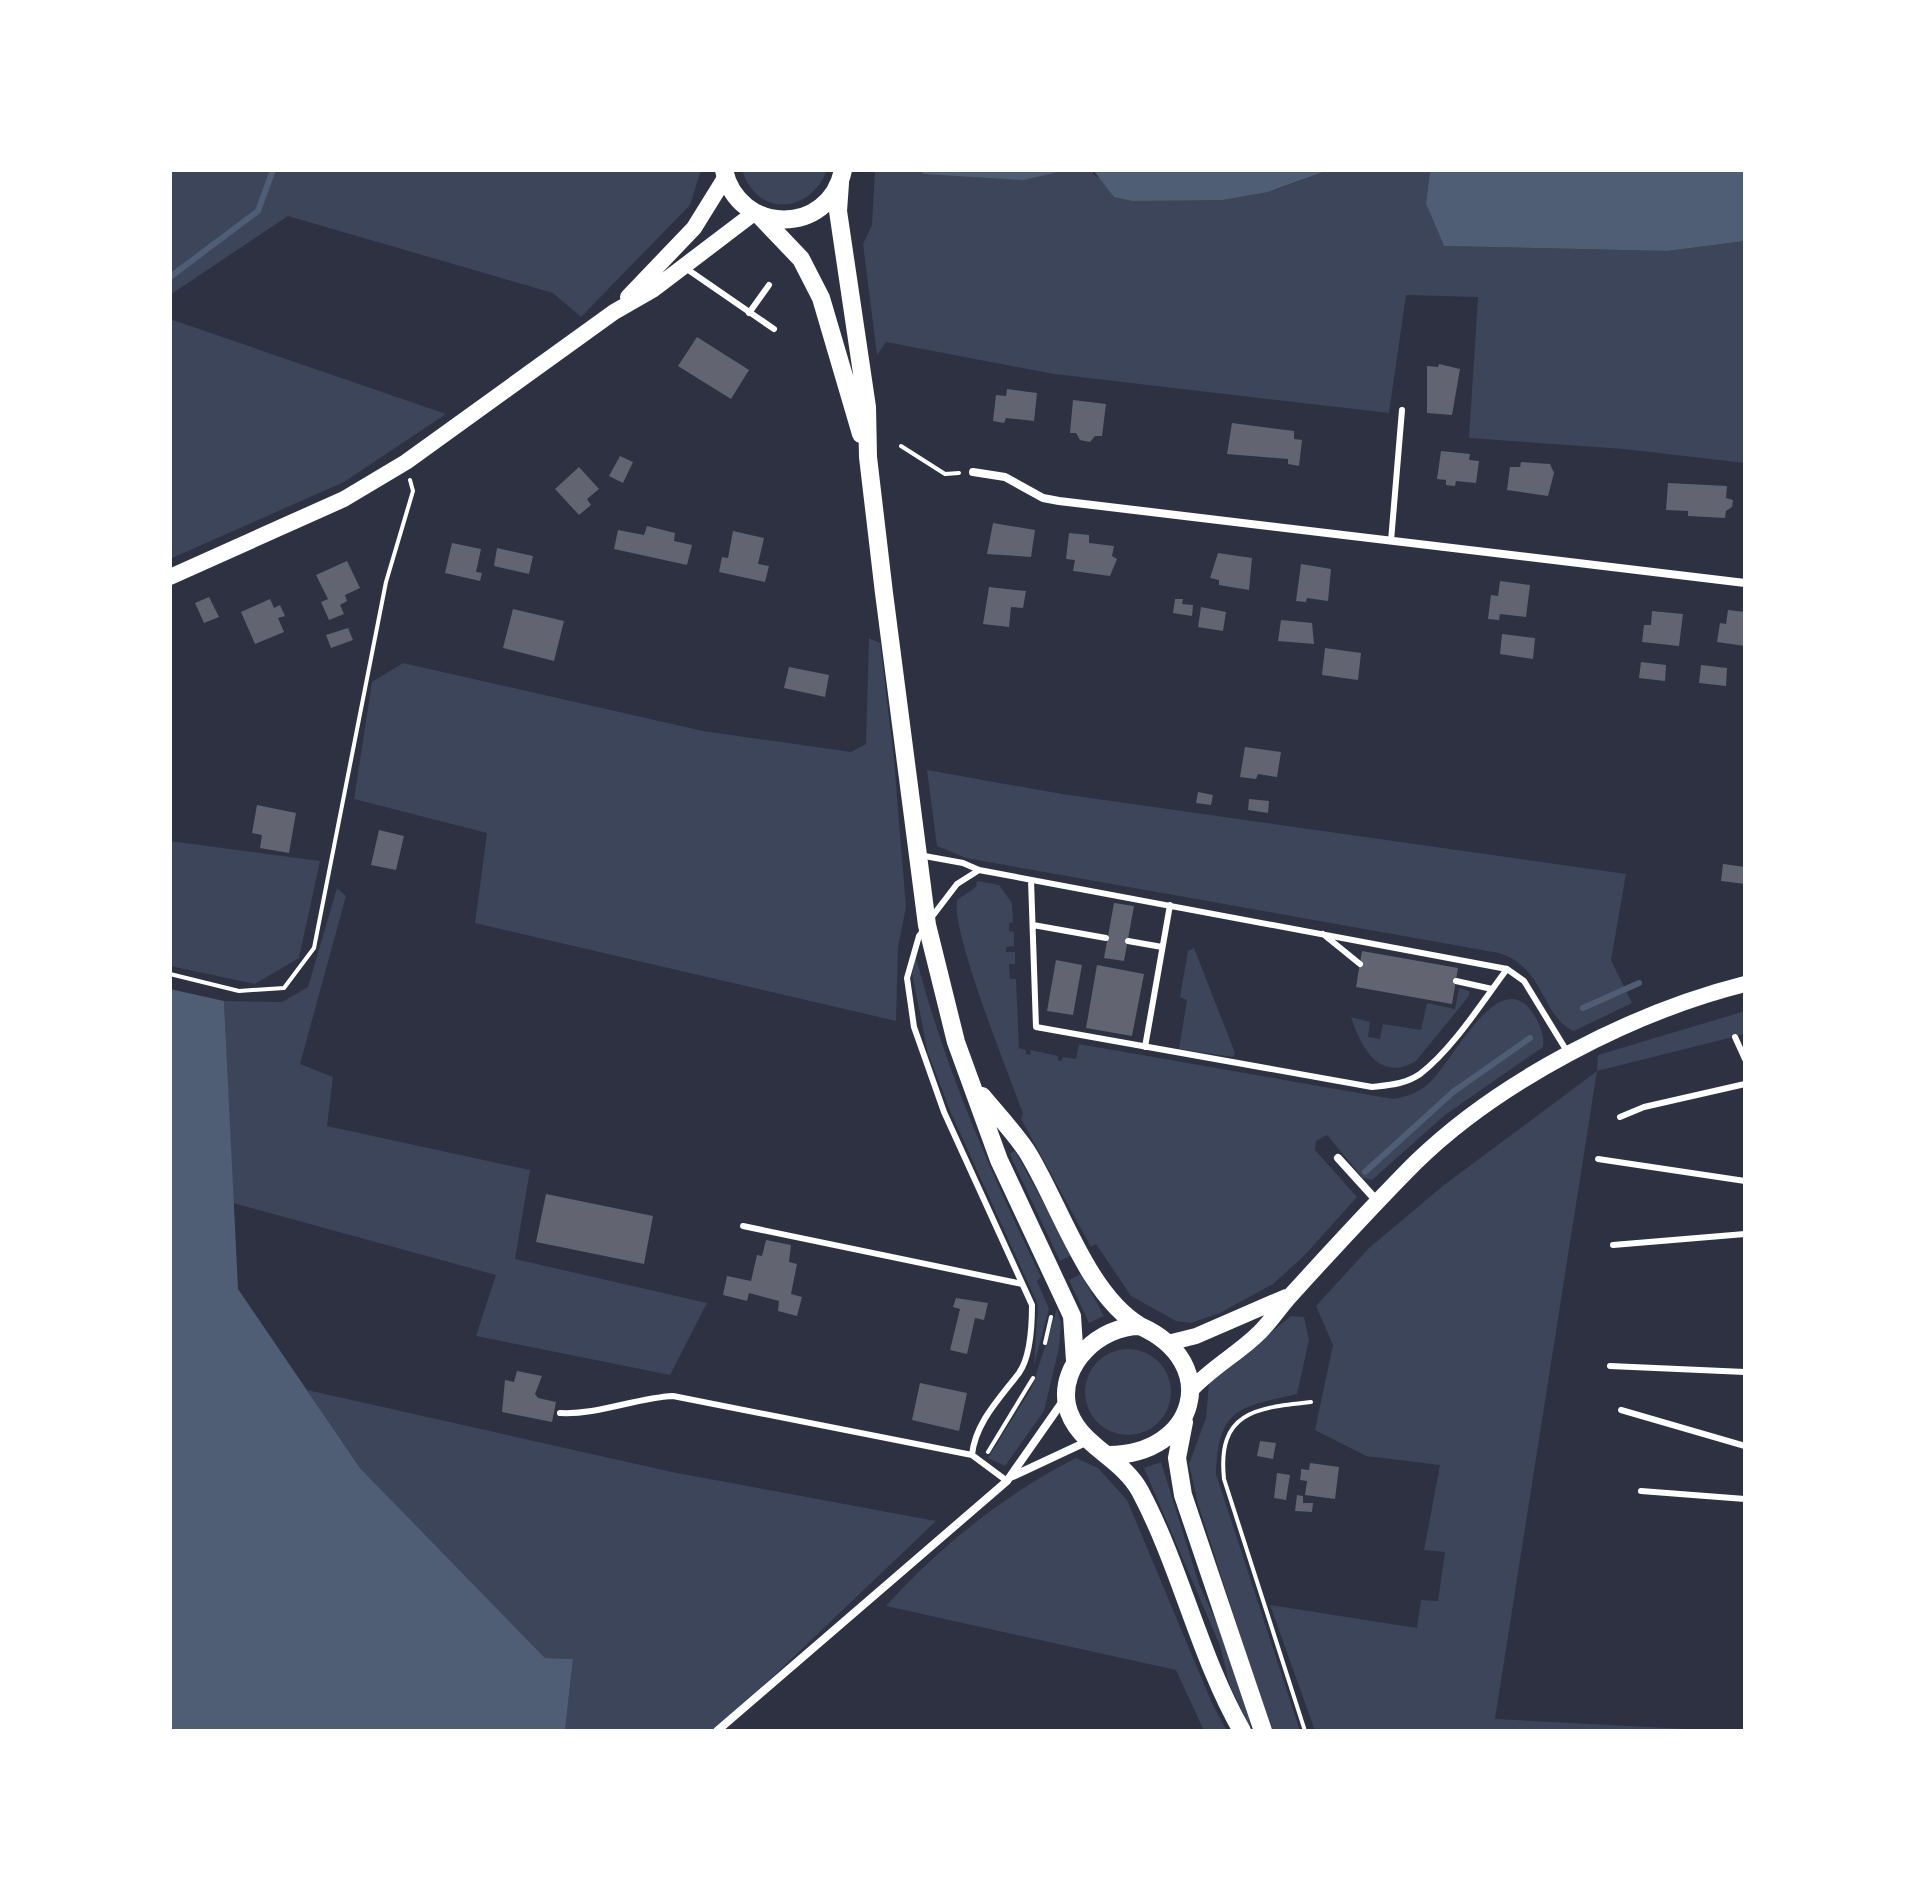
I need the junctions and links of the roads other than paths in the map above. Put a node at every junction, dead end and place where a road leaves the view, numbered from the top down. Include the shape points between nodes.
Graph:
1 (724, 174) edge
2 (841, 176) edge
3 (757, 215) junction
4 (684, 267) junction
5 (769, 285) dead end
6 (614, 312) junction
7 (749, 313) junction
8 (774, 329) dead end
9 (1402, 410) dead end
10 (868, 457) junction
11 (973, 472) road end
12 (1391, 541) junction
13 (170, 577) edge
14 (1745, 583) edge
15 (916, 855) junction
16 (979, 870) junction
17 (1031, 880) junction
18 (1170, 905) junction
19 (927, 925) junction
20 (1033, 925) junction
21 (1320, 932) junction
22 (1106, 938) dead end
23 (1128, 941) dead end
24 (1162, 947) junction
25 (1360, 964) dead end
26 (1507, 969) junction
27 (1456, 981) dead end
28 (1745, 984) edge
29 (1492, 989) junction
30 (1735, 1037) dead end
31 (1145, 1047) junction
32 (1568, 1054) junction
33 (1745, 1059) edge
34 (972, 1084) junction
35 (1745, 1084) edge
36 (1620, 1117) dead end
37 (1338, 1158) dead end
38 (1598, 1159) dead end
39 (1745, 1181) edge
40 (1378, 1201) junction
41 (743, 1226) dead end
42 (1745, 1234) edge
43 (1613, 1245) dead end
44 (1022, 1284) junction
45 (1291, 1295) junction
46 (1140, 1326) junction
47 (1168, 1343) junction
48 (1075, 1361) junction
49 (1610, 1366) dead end
50 (1745, 1372) edge
51 (1190, 1391) junction
52 (1066, 1397) junction
53 (1621, 1410) dead end
54 (560, 1413) dead end
55 (1184, 1419) junction
56 (1089, 1441) junction
57 (1745, 1446) edge
58 (972, 1455) junction
59 (1109, 1455) junction
60 (1010, 1479) junction
61 (1641, 1491) dead end
62 (1745, 1499) edge
63 (717, 1731) edge
64 (1242, 1731) edge
65 (1263, 1731) edge

1 - 3 main road via 735,197
1 - 6 main road via 694,228
2 - 3 main road via 827,202 808,216 785,221
2 - 10 main road via 838,211 867,407
3 - 4 main road
3 - 10 main road via 801,259 821,298
4 - 6 main road
4 - 7 lane
5 - 7 lane
6 - 13 main road via 406,462 344,499
7 - 8 lane
9 - 12 lane
10 - 15 main road
11 - 12 street via 1005,477 1059,501
12 - 14 street
15 - 16 lane
15 - 19 main road
16 - 17 lane
16 - 19 lane via 957,884
17 - 18 lane
17 - 20 lane
18 - 21 lane
18 - 24 lane
19 - 34 main road via 953,1032
19 - 44 lane via 907,978 914,1027 944,1112
20 - 22 lane
20 - 31 lane via 1036,1027
21 - 25 lane
21 - 26 lane
23 - 24 lane
24 - 31 lane
26 - 29 lane
26 - 32 lane via 1524,981
27 - 29 lane
28 - 32 main road via 1681,1003
29 - 31 lane via 1435,1060 1397,1085 1372,1087
30 - 33 lane
32 - 40 main road via 1419,1159
34 - 46 main road via 1025,1149 1105,1293
34 - 48 main road via 999,1160 1072,1316
35 - 36 lane
37 - 40 street
38 - 39 lane
40 - 45 main road
41 - 44 lane
42 - 43 lane
44 - 58 lane via 1032,1305 1032,1329 1021,1371 987,1415 973,1439
45 - 47 main road via 1210,1331
45 - 51 main road via 1259,1333
46 - 47 main road
46 - 48 main road via 1108,1335
47 - 51 main road via 1185,1364
48 - 52 main road
49 - 50 lane
51 - 55 main road
52 - 56 main road via 1075,1424
52 - 60 street
53 - 57 lane
54 - 58 lane via 581,1414 673,1396
55 - 59 main road via 1147,1448
55 - 65 main road via 1177,1458 1183,1495
56 - 59 main road
56 - 60 street
58 - 60 lane
59 - 64 main road via 1126,1470 1148,1508
60 - 63 street
61 - 62 lane

